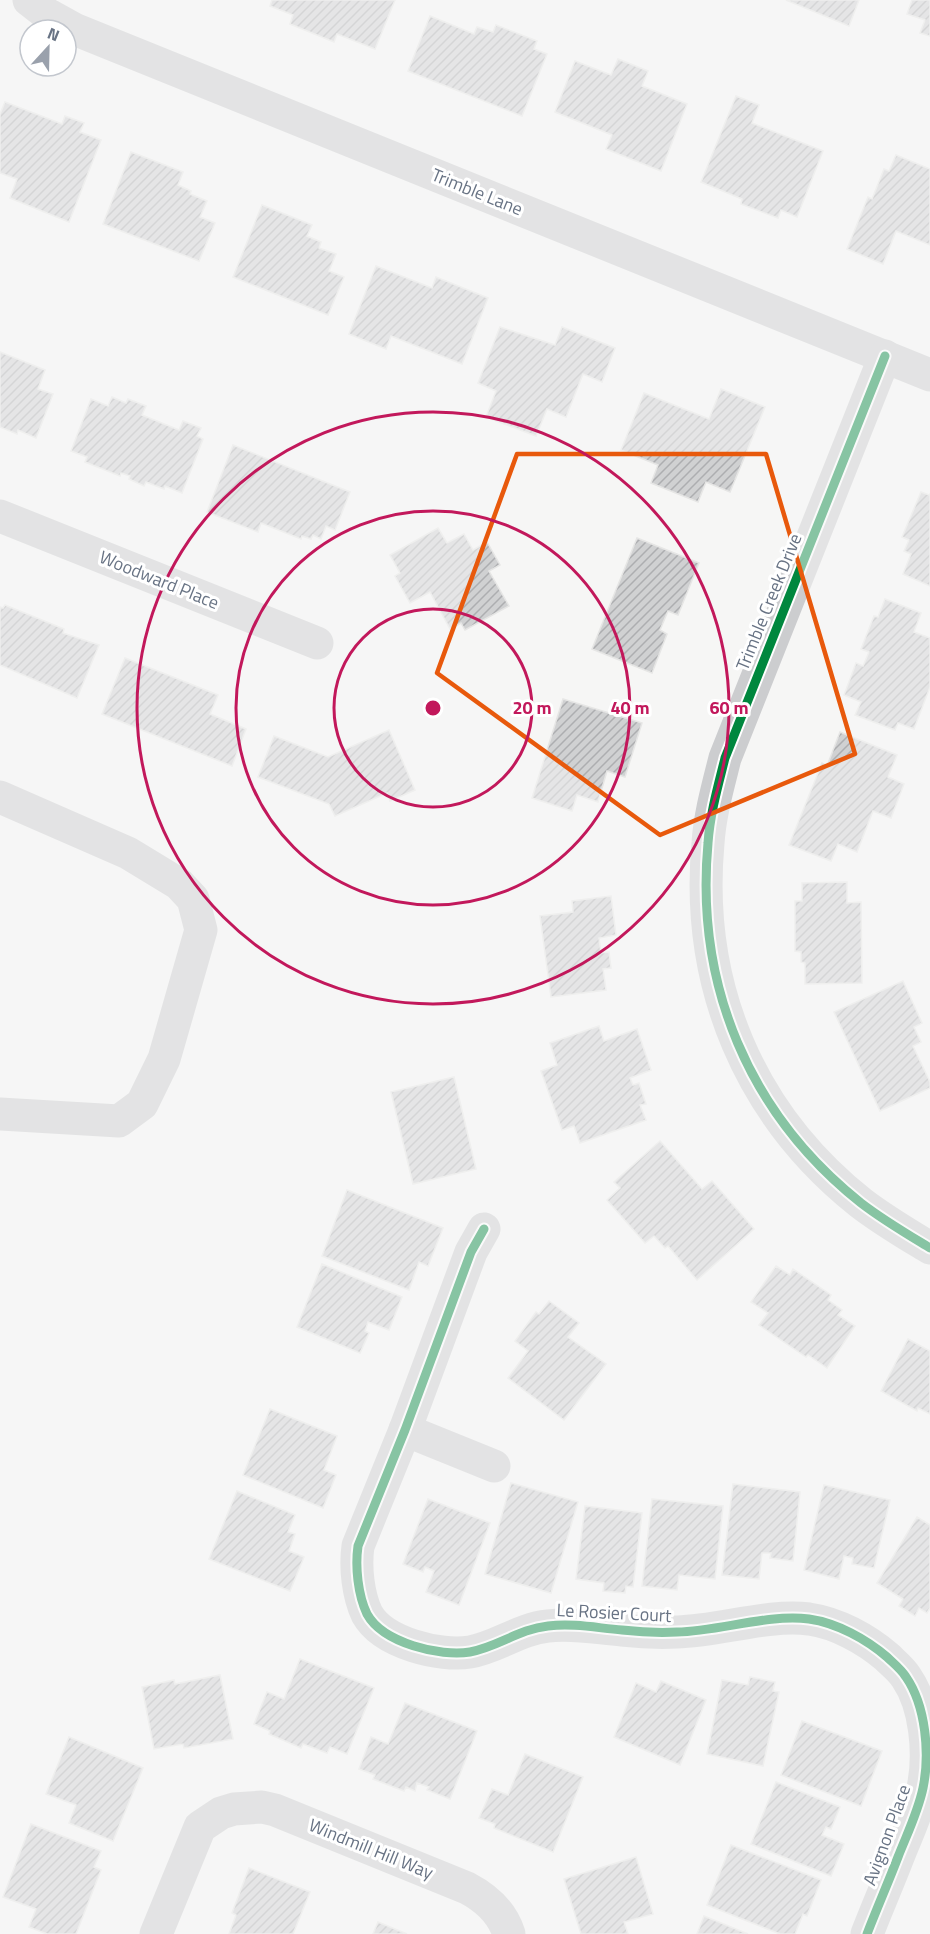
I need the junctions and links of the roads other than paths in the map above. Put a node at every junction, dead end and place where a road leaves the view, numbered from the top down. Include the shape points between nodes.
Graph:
1 (29, 0) edge
2 (885, 356) junction
3 (930, 375) edge
4 (0, 516) edge
5 (317, 644) dead end
6 (0, 797) edge
7 (0, 1114) edge
8 (484, 1229) dead end
9 (930, 1248) edge
10 (405, 1430) junction
11 (494, 1466) dead end
12 (918, 1670) edge
13 (508, 1930) edge
14 (156, 1934) edge
15 (867, 1934) edge

1 - 2 street, Trimble Lane via 74,29
2 - 3 street, Trimble Lane
2 - 9 street, Trimble Creek Drive via 725,758 708,841 707,917 725,1012 741,1053 781,1118 832,1178 862,1204
4 - 5 street, Woodward Place
6 - 7 street via 128,853 179,884 193,899 201,930 164,1059 142,1104 120,1121
8 - 10 street, Le Rosier Court via 471,1252
10 - 11 street
10 - 12 street, Le Rosier Court via 356,1559 367,1614 391,1636 431,1651 457,1653 484,1649 513,1635 546,1626 677,1632 808,1619 832,1625
12 - 15 street, Avignon Place via 916,1698 927,1742 923,1787
13 - 14 street, Windmill Hill Way via 490,1903 467,1888 275,1810 248,1807 221,1813 200,1827

